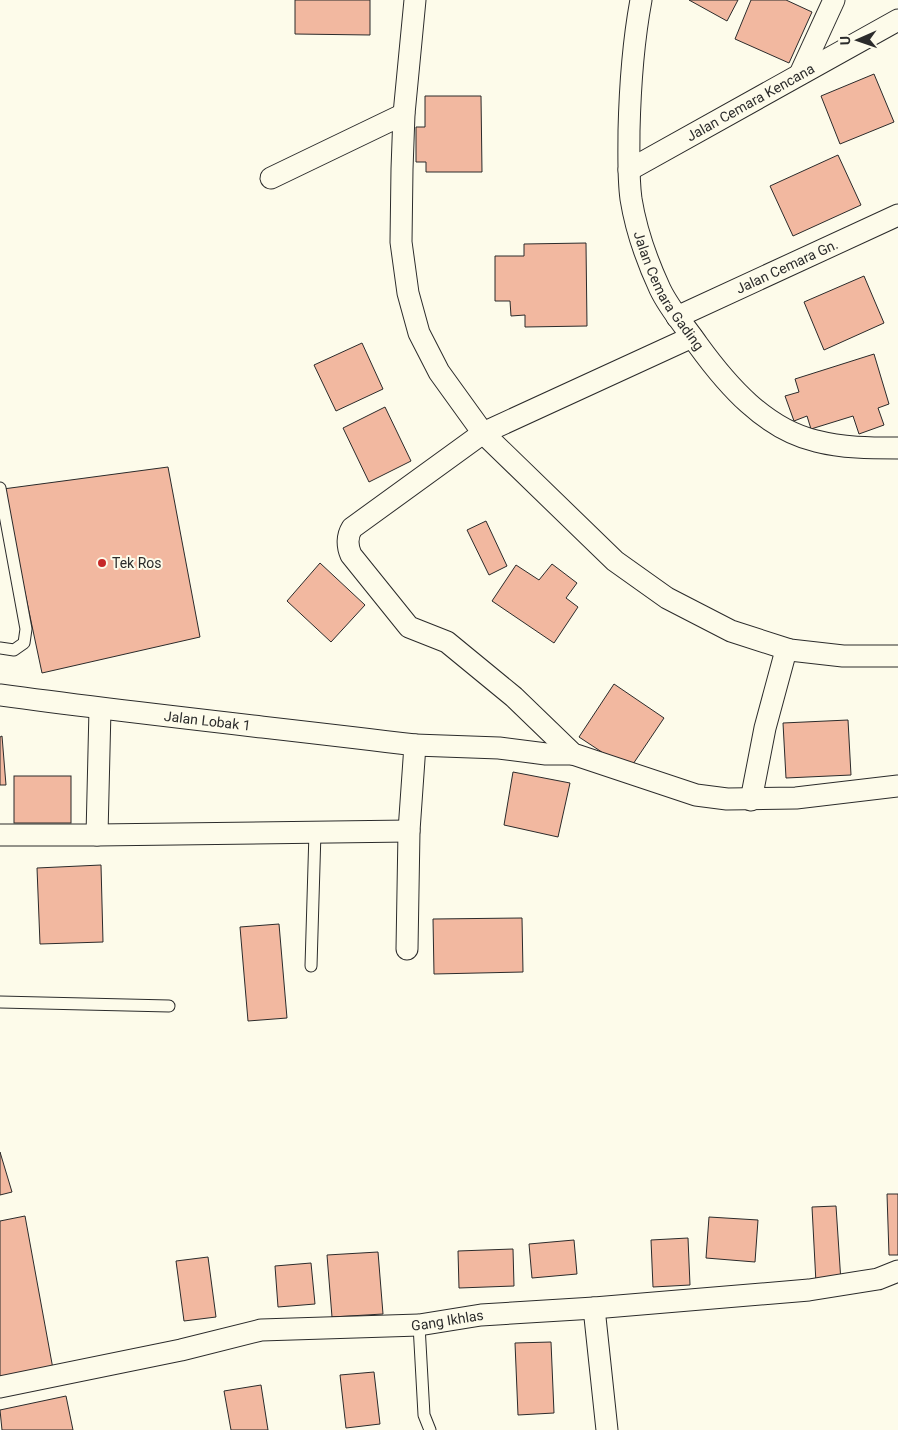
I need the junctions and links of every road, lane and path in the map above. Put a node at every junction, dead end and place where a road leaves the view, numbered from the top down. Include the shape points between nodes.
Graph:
1 (416, 0) edge
2 (641, 0) edge
3 (834, 0) edge
4 (898, 20) edge
5 (800, 74) junction
6 (404, 114) junction
7 (629, 170) junction
8 (271, 178) dead end
9 (898, 215) edge
10 (676, 317) junction
11 (692, 337) junction
12 (483, 433) junction
13 (898, 448) edge
14 (0, 488) edge
15 (0, 648) edge
16 (790, 650) junction
17 (898, 656) edge
18 (0, 695) edge
19 (100, 709) junction
20 (415, 745) junction
21 (573, 754) junction
22 (898, 786) edge
23 (751, 800) junction
24 (409, 831) junction
25 (315, 832) junction
26 (0, 835) edge
27 (97, 835) junction
28 (407, 949) dead end
29 (311, 966) dead end
30 (0, 1002) edge
31 (170, 1006) dead end
32 (898, 1271) edge
33 (594, 1308) junction
34 (419, 1325) junction
35 (0, 1387) edge
36 (430, 1430) edge
37 (607, 1430) edge

1 - 6 street
2 - 7 street, Jalan Cemara Gading via 633,60
3 - 5 street
4 - 5 street, Jalan Cemara Kencana
5 - 7 street, Jalan Cemara Kencana
6 - 8 street
6 - 12 street via 401,242 408,293 419,333 439,372
7 - 10 street, Jalan Cemara Gading via 631,198 645,253 660,290
9 - 10 street, Jalan Cemara Gn.
10 - 11 street, Jalan Cemara Gading
11 - 12 street
11 - 13 street, Jalan Cemara Gading via 733,388 755,409 783,428 842,446
12 - 16 street via 615,561 666,598 731,631
12 - 21 street via 352,528 348,538 349,551 409,627 447,642 514,697
14 - 15 lane via 26,629 24,643 14,650
16 - 17 street via 843,656
16 - 23 street via 784,654 764,728
18 - 19 street, Jalan Lobak 1
19 - 20 street, Jalan Lobak 1
19 - 27 street
20 - 21 street, Jalan Lobak 1
20 - 24 street
21 - 23 street via 696,795
22 - 23 street
24 - 25 street
24 - 28 street
25 - 27 street
25 - 29 lane
26 - 27 street
30 - 31 lane
32 - 33 street, Gang Ikhlas via 878,1279 809,1290
33 - 34 street, Gang Ikhlas via 481,1315
33 - 37 street
34 - 35 street, Gang Ikhlas via 261,1330 182,1350
34 - 36 lane via 424,1415

